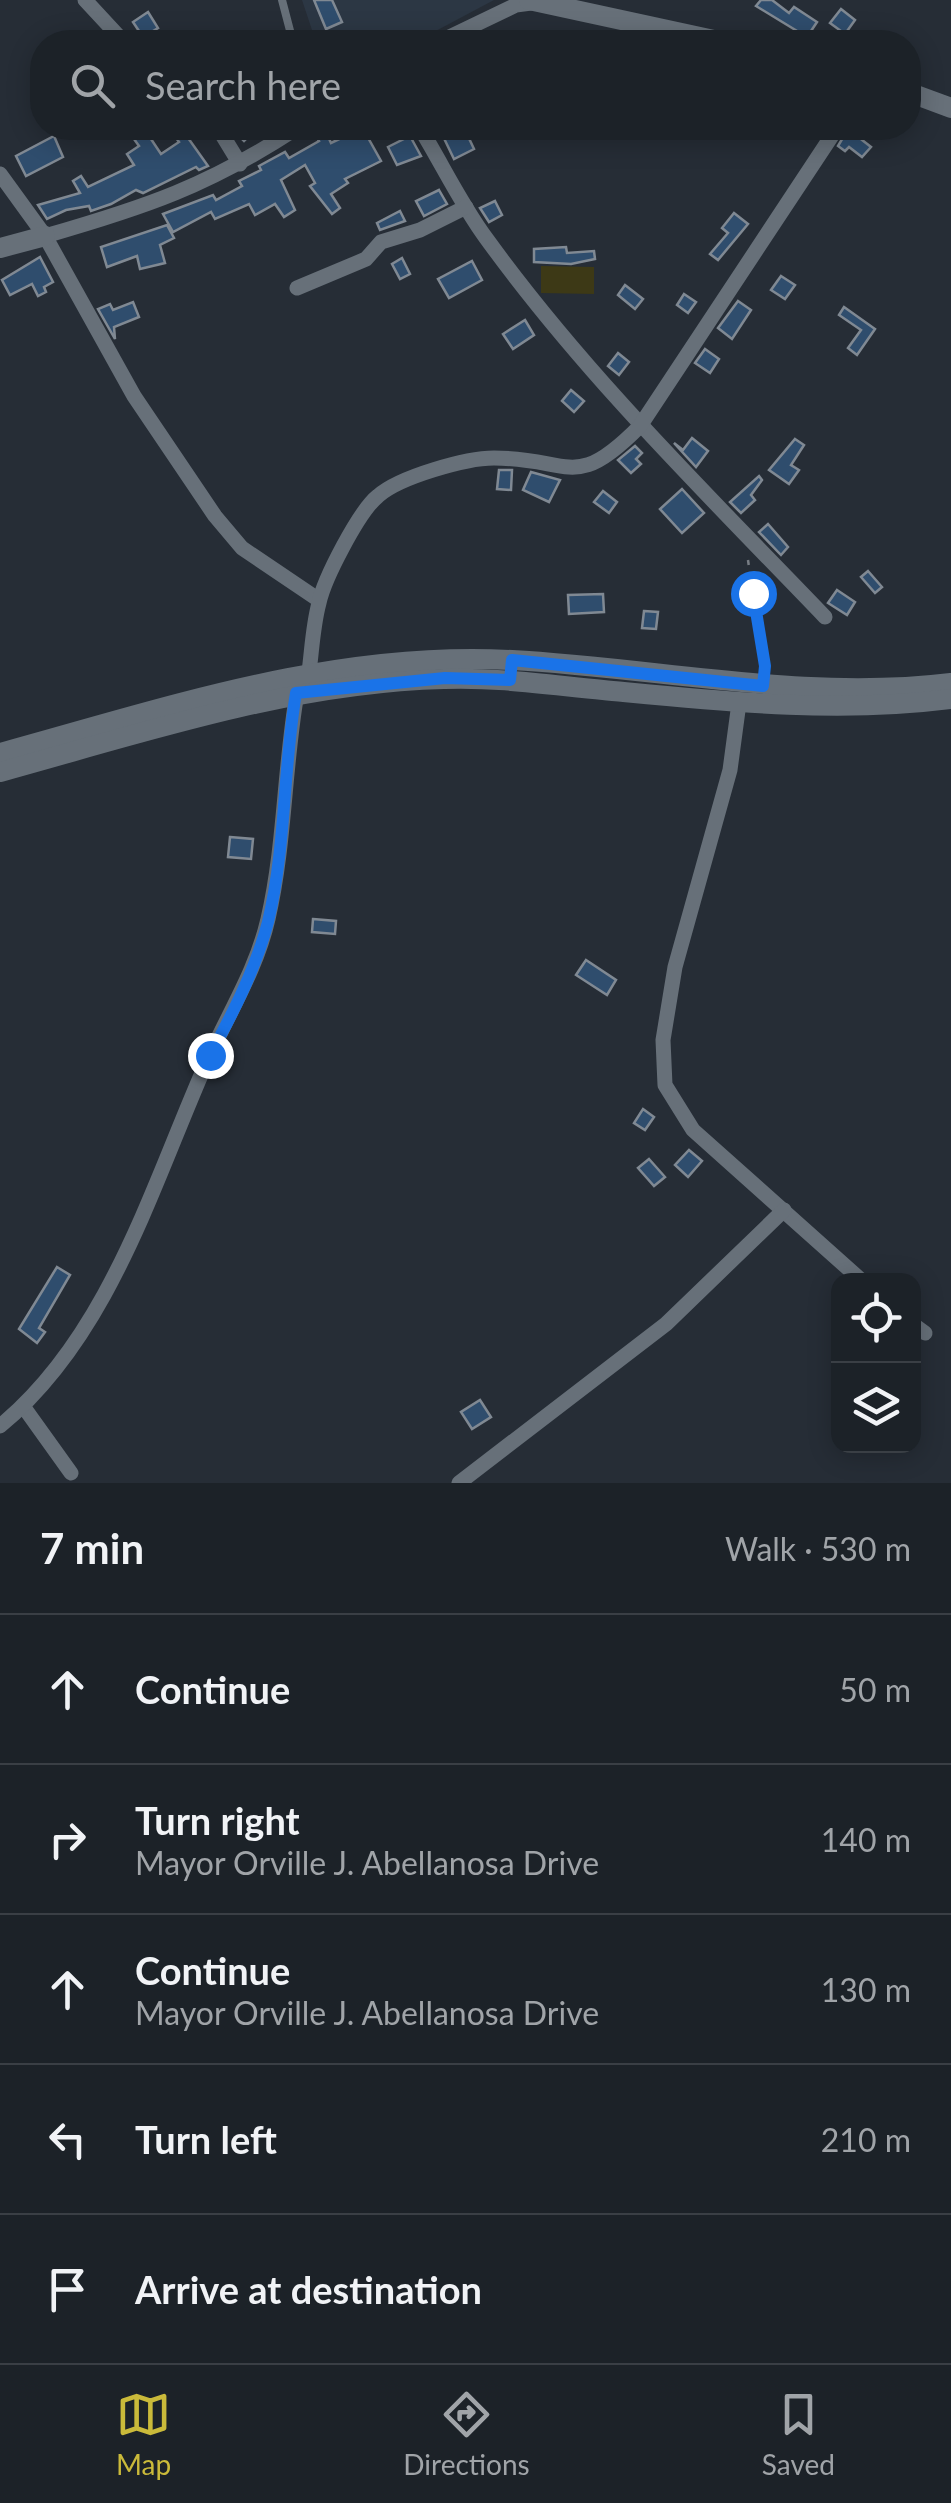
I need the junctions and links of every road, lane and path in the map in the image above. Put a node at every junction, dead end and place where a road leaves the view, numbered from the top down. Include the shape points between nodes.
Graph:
1 (85, 0) edge
2 (282, 0) edge
3 (523, 2) edge
4 (113, 30) edge
5 (290, 30) edge
6 (464, 30) edge
7 (672, 30) edge
8 (921, 97) edge
9 (951, 108) edge
10 (225, 140) edge
11 (278, 140) edge
12 (427, 140) edge
13 (829, 140) edge
14 (240, 164) junction
15 (0, 174) edge
16 (466, 207) junction
17 (45, 236) junction
18 (0, 248) edge
19 (298, 288) dead end
20 (640, 426) junction
21 (758, 547) junction
22 (319, 600) junction
23 (825, 617) dead end
24 (511, 670) junction
25 (309, 672) junction
26 (951, 683) edge
27 (763, 686) junction
28 (296, 693) junction
29 (951, 699) edge
30 (739, 703) junction
31 (144, 723) junction
32 (0, 754) edge
33 (0, 772) edge
34 (784, 1210) junction
35 (853, 1273) edge
36 (23, 1406) junction
37 (0, 1426) edge
38 (71, 1473) dead end
39 (459, 1483) edge

1 - 4 street
2 - 5 lane
3 - 6 street
3 - 7 main road
8 - 9 main road
10 - 14 street
11 - 14 street
12 - 16 street
13 - 20 street
14 - 17 street via 164,201
15 - 17 street
16 - 19 street via 381,242 366,258
16 - 20 street
17 - 18 main road
17 - 22 street via 134,396 215,516 242,548
20 - 21 street
20 - 22 street via 613,453 579,470 492,458 381,492
21 - 23 street
21 - 27 path via 746,567
22 - 25 street
24 - 25 main road via 382,663
24 - 27 main road
24 - 28 main road
24 - 30 main road
25 - 31 main road
26 - 27 main road via 840,690
28 - 31 main road
28 - 36 street via 278,869 258,952 135,1233 68,1348
29 - 30 main road via 840,707
30 - 34 street via 730,770 675,967 665,1085 680,1114
31 - 32 main road
31 - 33 main road
34 - 35 street
34 - 39 street via 666,1324
36 - 37 street
36 - 38 street

